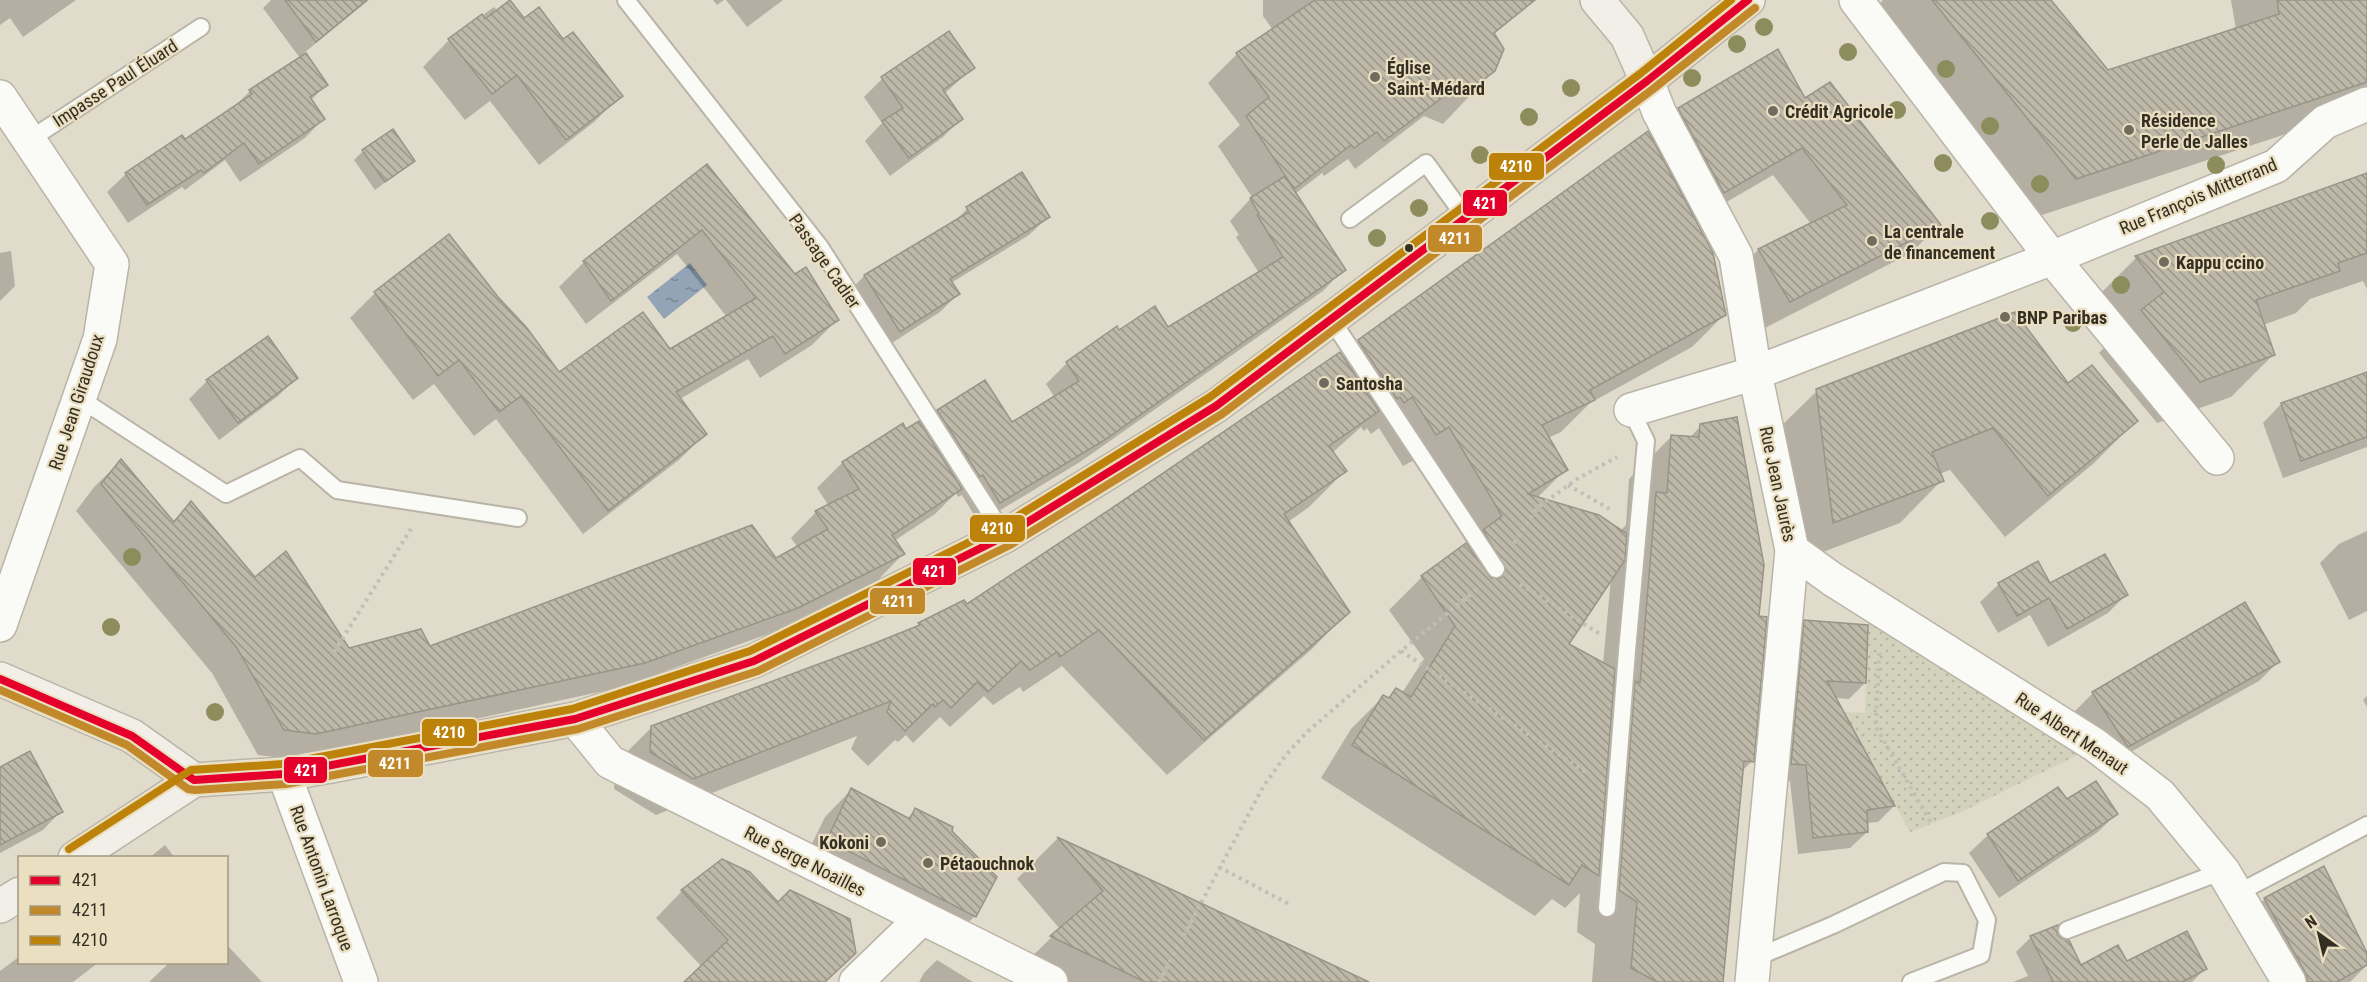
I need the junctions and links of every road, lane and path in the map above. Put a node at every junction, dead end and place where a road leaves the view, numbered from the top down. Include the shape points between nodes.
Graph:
1 (626, 0) edge
2 (1598, 0) edge
3 (1748, 0) edge
4 (1856, 0) edge
5 (201, 27) dead end
6 (1647, 81) junction
7 (0, 98) edge
8 (2367, 104) edge
9 (29, 140) junction
10 (1466, 218) junction
11 (1350, 219) dead end
12 (2052, 258) junction
13 (1331, 319) junction
14 (1755, 373) junction
15 (79, 398) junction
16 (1632, 410) joint
17 (1646, 441) junction
18 (2217, 458) dead end
19 (1568, 485) junction
20 (427, 503) junction
21 (518, 518) dead end
22 (1638, 525) junction
23 (1005, 536) junction
24 (1792, 550) junction
25 (1496, 569) junction
26 (1890, 617) junction
27 (0, 625) edge
28 (1401, 651) junction
29 (1627, 651) junction
30 (334, 652) dead end
31 (0, 679) edge
32 (575, 719) junction
33 (284, 774) junction
34 (194, 780) junction
35 (1616, 792) junction
36 (1931, 824) dead end
37 (2367, 825) edge
38 (89, 849) edge
39 (1219, 867) junction
40 (2230, 882) junction
41 (18, 895) edge
42 (1291, 905) dead end
43 (0, 906) edge
44 (1607, 908) dead end
45 (921, 919) junction
46 (2067, 930) dead end
47 (1754, 970) edge
48 (360, 982) edge
49 (856, 982) edge
50 (1051, 982) edge
51 (1159, 982) edge
52 (1911, 982) edge
53 (2289, 982) edge

1 - 23 lane, Passage Cadier via 820,247
2 - 6 main road via 1627,36
3 - 6 main road
4 - 12 street
5 - 9 lane, Impasse Paul Éluard
6 - 10 main road
6 - 14 street, Rue Jean Jaurès via 1659,112 1736,256
7 - 9 street, Rue Jean Giraudoux
8 - 12 street, Rue François Mitterrand via 2325,122 2276,166
9 - 15 street, Rue Jean Giraudoux via 112,264 99,339
10 - 11 lane via 1426,163
10 - 13 main road
12 - 14 street, Rue François Mitterrand
12 - 18 street
13 - 23 main road via 1216,406
13 - 25 lane
14 - 16 street, Rue François Mitterrand
14 - 24 street, Rue Jean Jaurès
15 - 20 lane via 226,494 300,458 337,490
15 - 27 street, Rue Jean Giraudoux
16 - 17 lane
17 - 19 path
17 - 22 lane
19 - 22 path
19 - 25 path via 1538,507
20 - 21 lane
20 - 30 path
22 - 29 lane
23 - 32 main road via 754,661
24 - 26 street, Rue Albert Menaut
24 - 47 street, Rue Jean Jaurès
25 - 28 path via 1490,580
25 - 29 path
26 - 36 path via 1879,638 1876,727
26 - 40 street, Rue Albert Menaut via 2096,745 2160,795
28 - 35 path
28 - 39 path via 1307,732 1285,756 1263,787
29 - 35 lane
31 - 34 main road via 132,736
32 - 33 main road
32 - 45 street, Rue Serge Noailles via 610,762
33 - 34 main road
33 - 48 street, Rue Antonin Larroque
34 - 38 main road
35 - 44 lane
37 - 40 lane
39 - 42 path
39 - 51 path
40 - 46 lane
40 - 53 street, Rue Albert Menaut
41 - 43 main road
45 - 49 street
45 - 50 street, Rue Serge Noailles
47 - 52 lane via 1833,925 1944,872 1963,873 1987,920 1981,955

